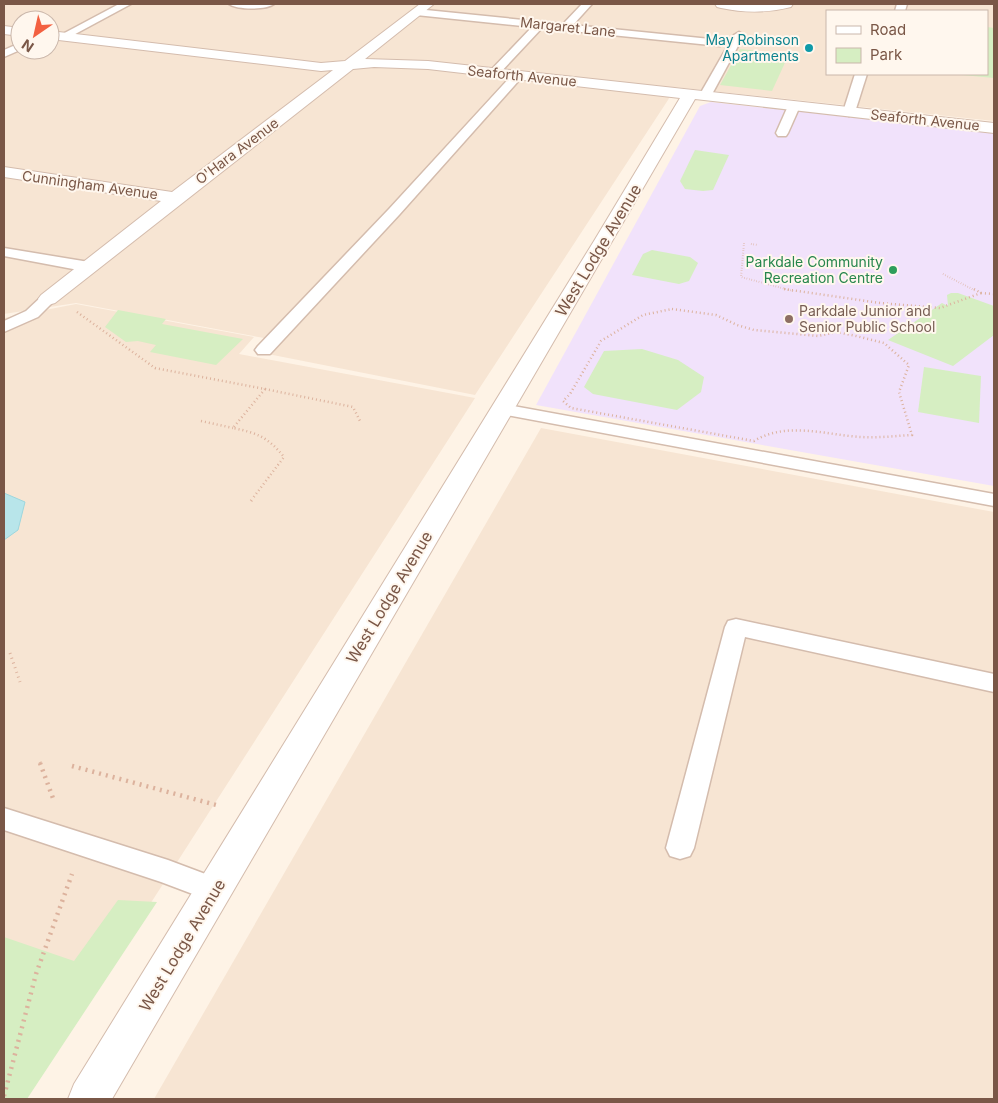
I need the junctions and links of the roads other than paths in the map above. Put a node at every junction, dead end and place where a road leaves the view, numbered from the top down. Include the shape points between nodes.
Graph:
1 (126, 4) edge
2 (234, 4) edge
3 (269, 4) edge
4 (587, 4) edge
5 (721, 4) edge
6 (787, 4) edge
7 (422, 8) edge
8 (540, 24) junction
9 (566, 27) junction
10 (60, 34) edge
11 (739, 35) dead end
12 (60, 36) edge
13 (720, 43) dead end
14 (349, 65) junction
15 (494, 73) junction
16 (518, 75) junction
17 (860, 75) edge
18 (697, 95) junction
19 (794, 106) junction
20 (849, 112) junction
21 (994, 128) edge
22 (782, 133) dead end
23 (4, 172) edge
24 (176, 198) junction
25 (4, 252) edge
26 (89, 267) junction
27 (48, 299) joint
28 (4, 327) edge
29 (264, 350) dead end
30 (502, 409) junction
31 (994, 500) edge
32 (994, 683) edge
33 (4, 819) edge
34 (680, 848) dead end
35 (214, 890) junction
36 (89, 1099) edge

1 - 10 lane
2 - 3 lane
4 - 9 lane
5 - 6 street via 754,8
7 - 8 lane, Margaret Lane
7 - 14 street, O'Hara Avenue
8 - 9 lane, Margaret Lane
8 - 15 lane
9 - 13 lane, Margaret Lane
11 - 18 lane
12 - 14 street, Seaforth Avenue via 321,67
14 - 15 street, Seaforth Avenue via 400,63
14 - 24 street, O'Hara Avenue
15 - 16 street, Seaforth Avenue
16 - 18 street, Seaforth Avenue
16 - 29 lane
17 - 20 lane
18 - 19 street, Seaforth Avenue
18 - 30 street, West Lodge Avenue
19 - 20 street, Seaforth Avenue
19 - 22 lane
20 - 21 street, Seaforth Avenue
23 - 24 street, Cunningham Avenue
24 - 26 street, O'Hara Avenue
25 - 26 lane
26 - 27 street, O'Hara Avenue
27 - 28 lane via 32,314
30 - 31 lane
30 - 35 street, West Lodge Avenue
32 - 34 lane via 736,628
33 - 35 lane
35 - 36 street, West Lodge Avenue

